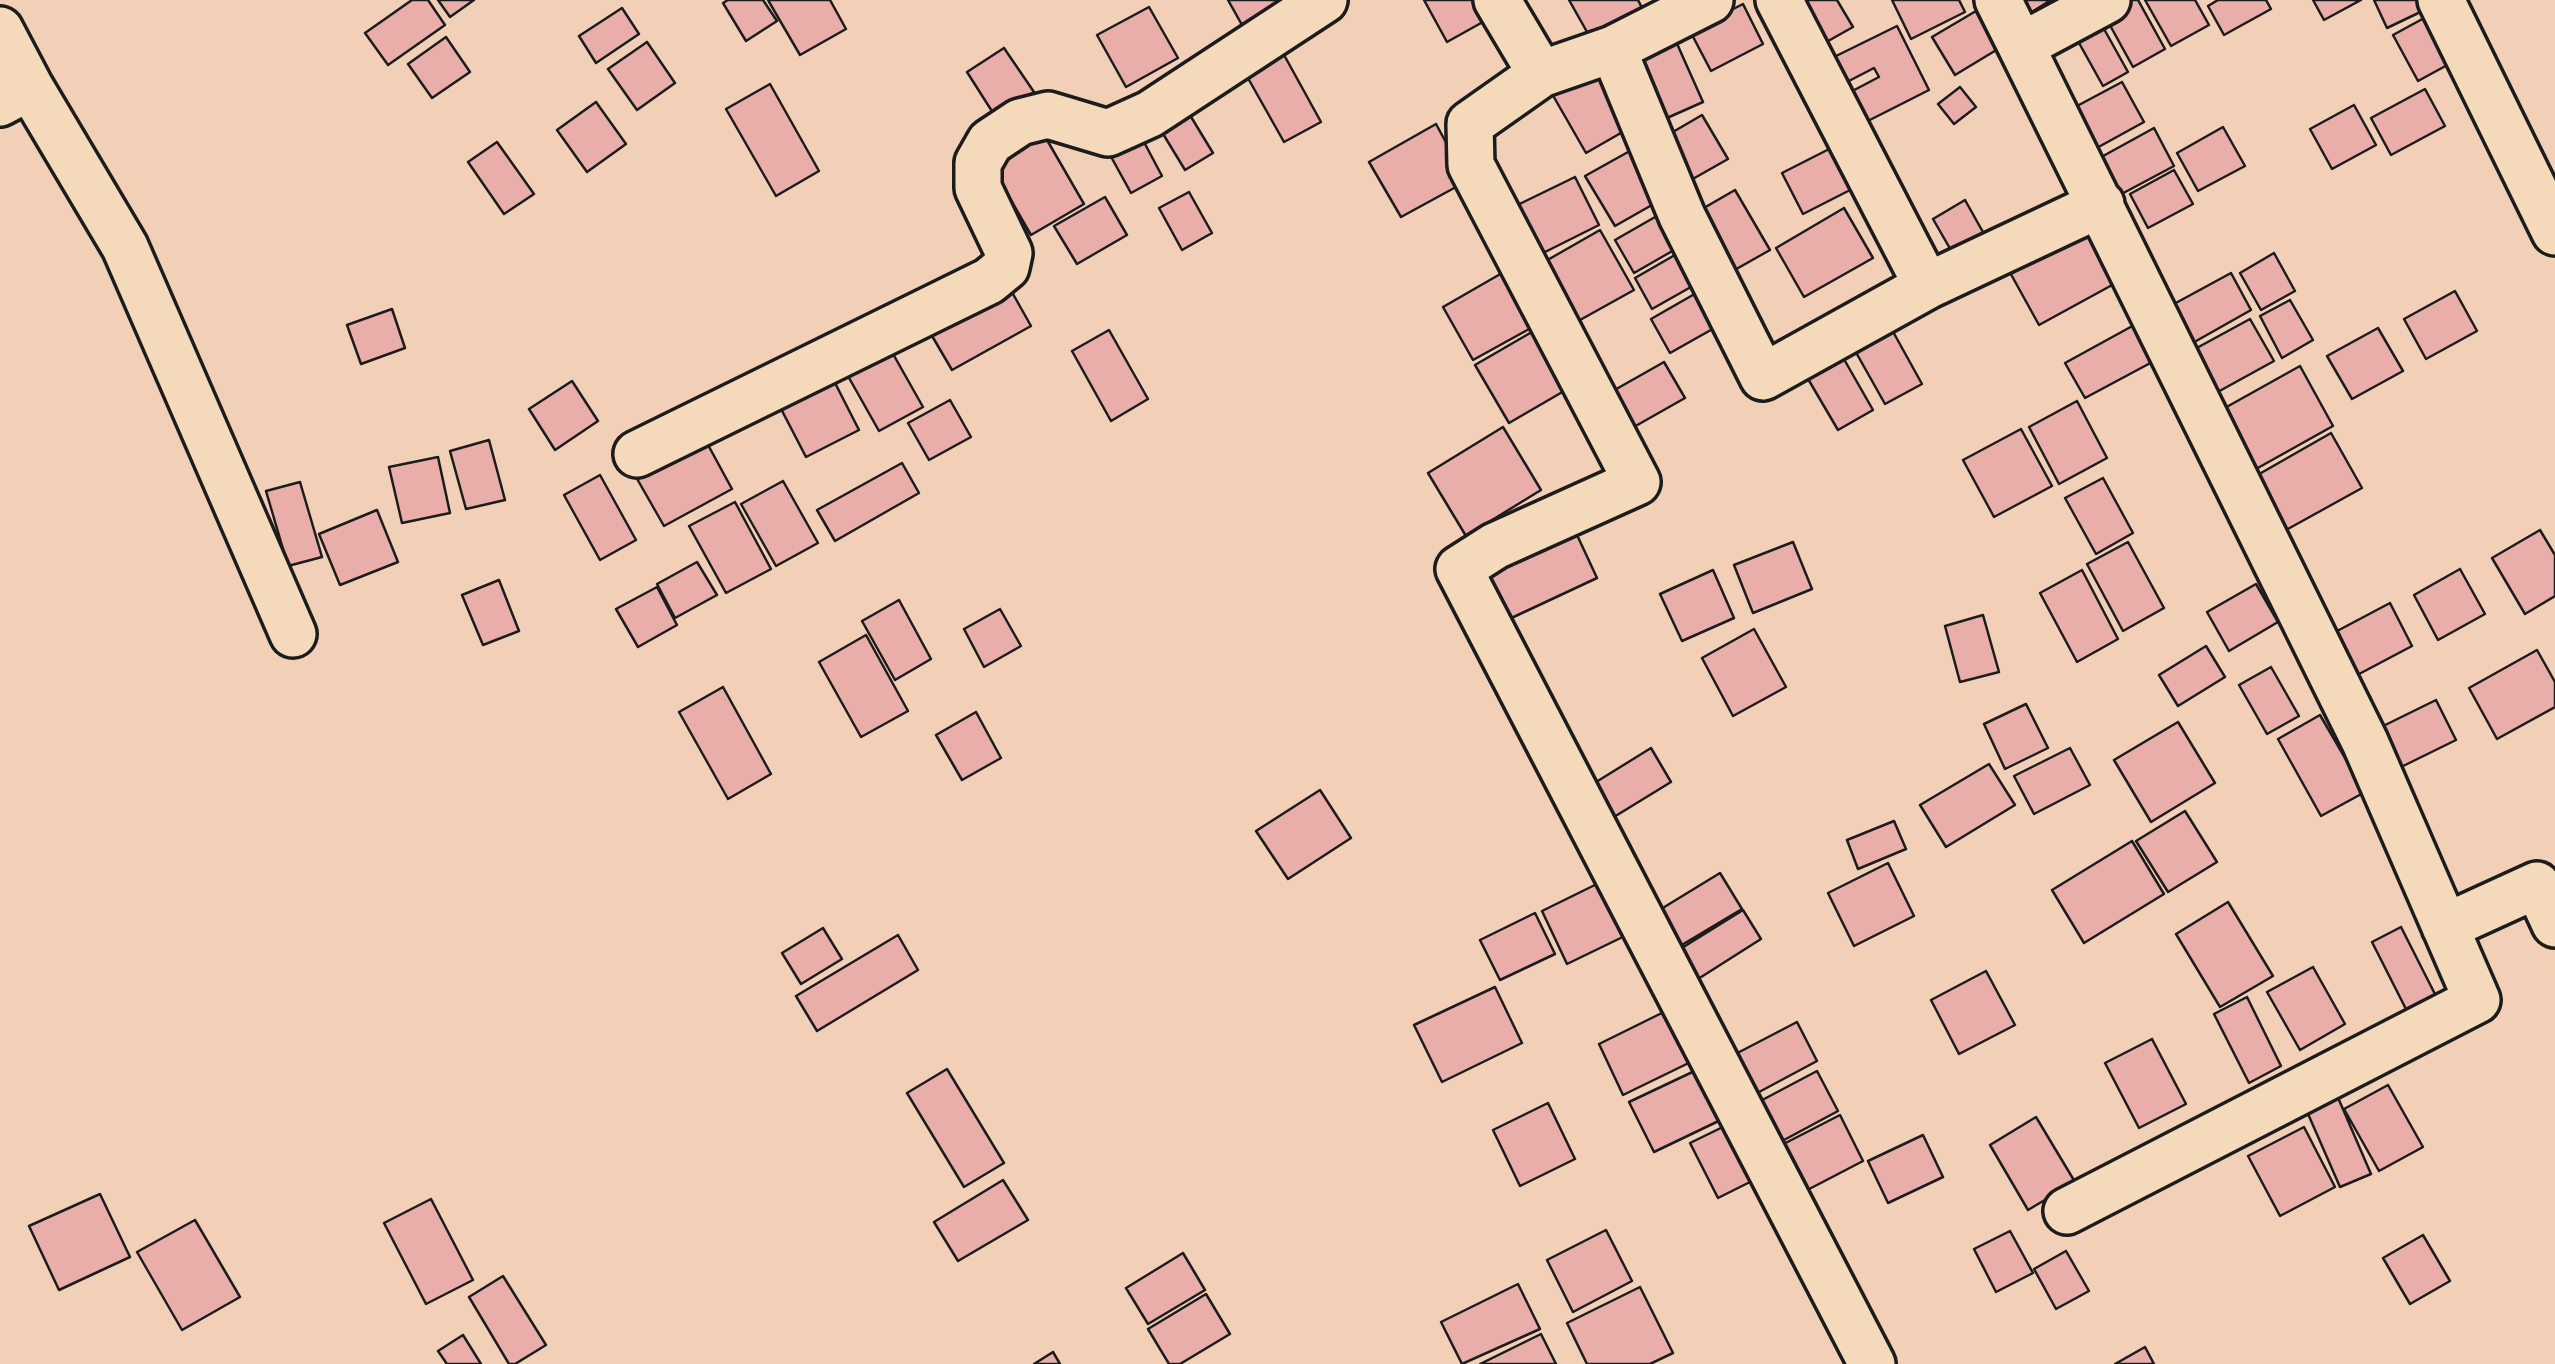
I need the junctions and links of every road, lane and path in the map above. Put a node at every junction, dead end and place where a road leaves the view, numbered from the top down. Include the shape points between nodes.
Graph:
1 (1324, 0) edge
2 (1496, 0) edge
3 (1710, 0) edge
4 (1779, 0) edge
5 (1998, 0) edge
6 (2107, 0) edge
7 (2442, 0) edge
8 (0, 30) edge
9 (2021, 46) junction
10 (1613, 49) junction
11 (1541, 74) junction
12 (15, 95) edge
13 (2102, 204) junction
14 (2555, 232) edge
15 (1927, 286) junction
16 (637, 454) dead end
17 (293, 634) dead end
18 (2555, 924) edge
19 (2445, 928) junction
20 (2067, 1211) dead end
21 (1872, 1364) edge

1 - 16 street via 1150,114 1108,133 1048,116 1020,122 990,142 978,163 978,188 1009,253 1006,267
2 - 11 street
3 - 10 street
4 - 15 street
5 - 9 street
6 - 9 street
7 - 14 street
8 - 12 street
9 - 13 street
10 - 11 street
10 - 15 street via 1682,216 1763,378
11 - 21 street via 1470,124 1470,165 1637,482 1459,569
12 - 17 street via 126,246
13 - 15 street
13 - 19 street via 2364,742
18 - 19 street via 2536,885
19 - 20 street via 2477,1000

